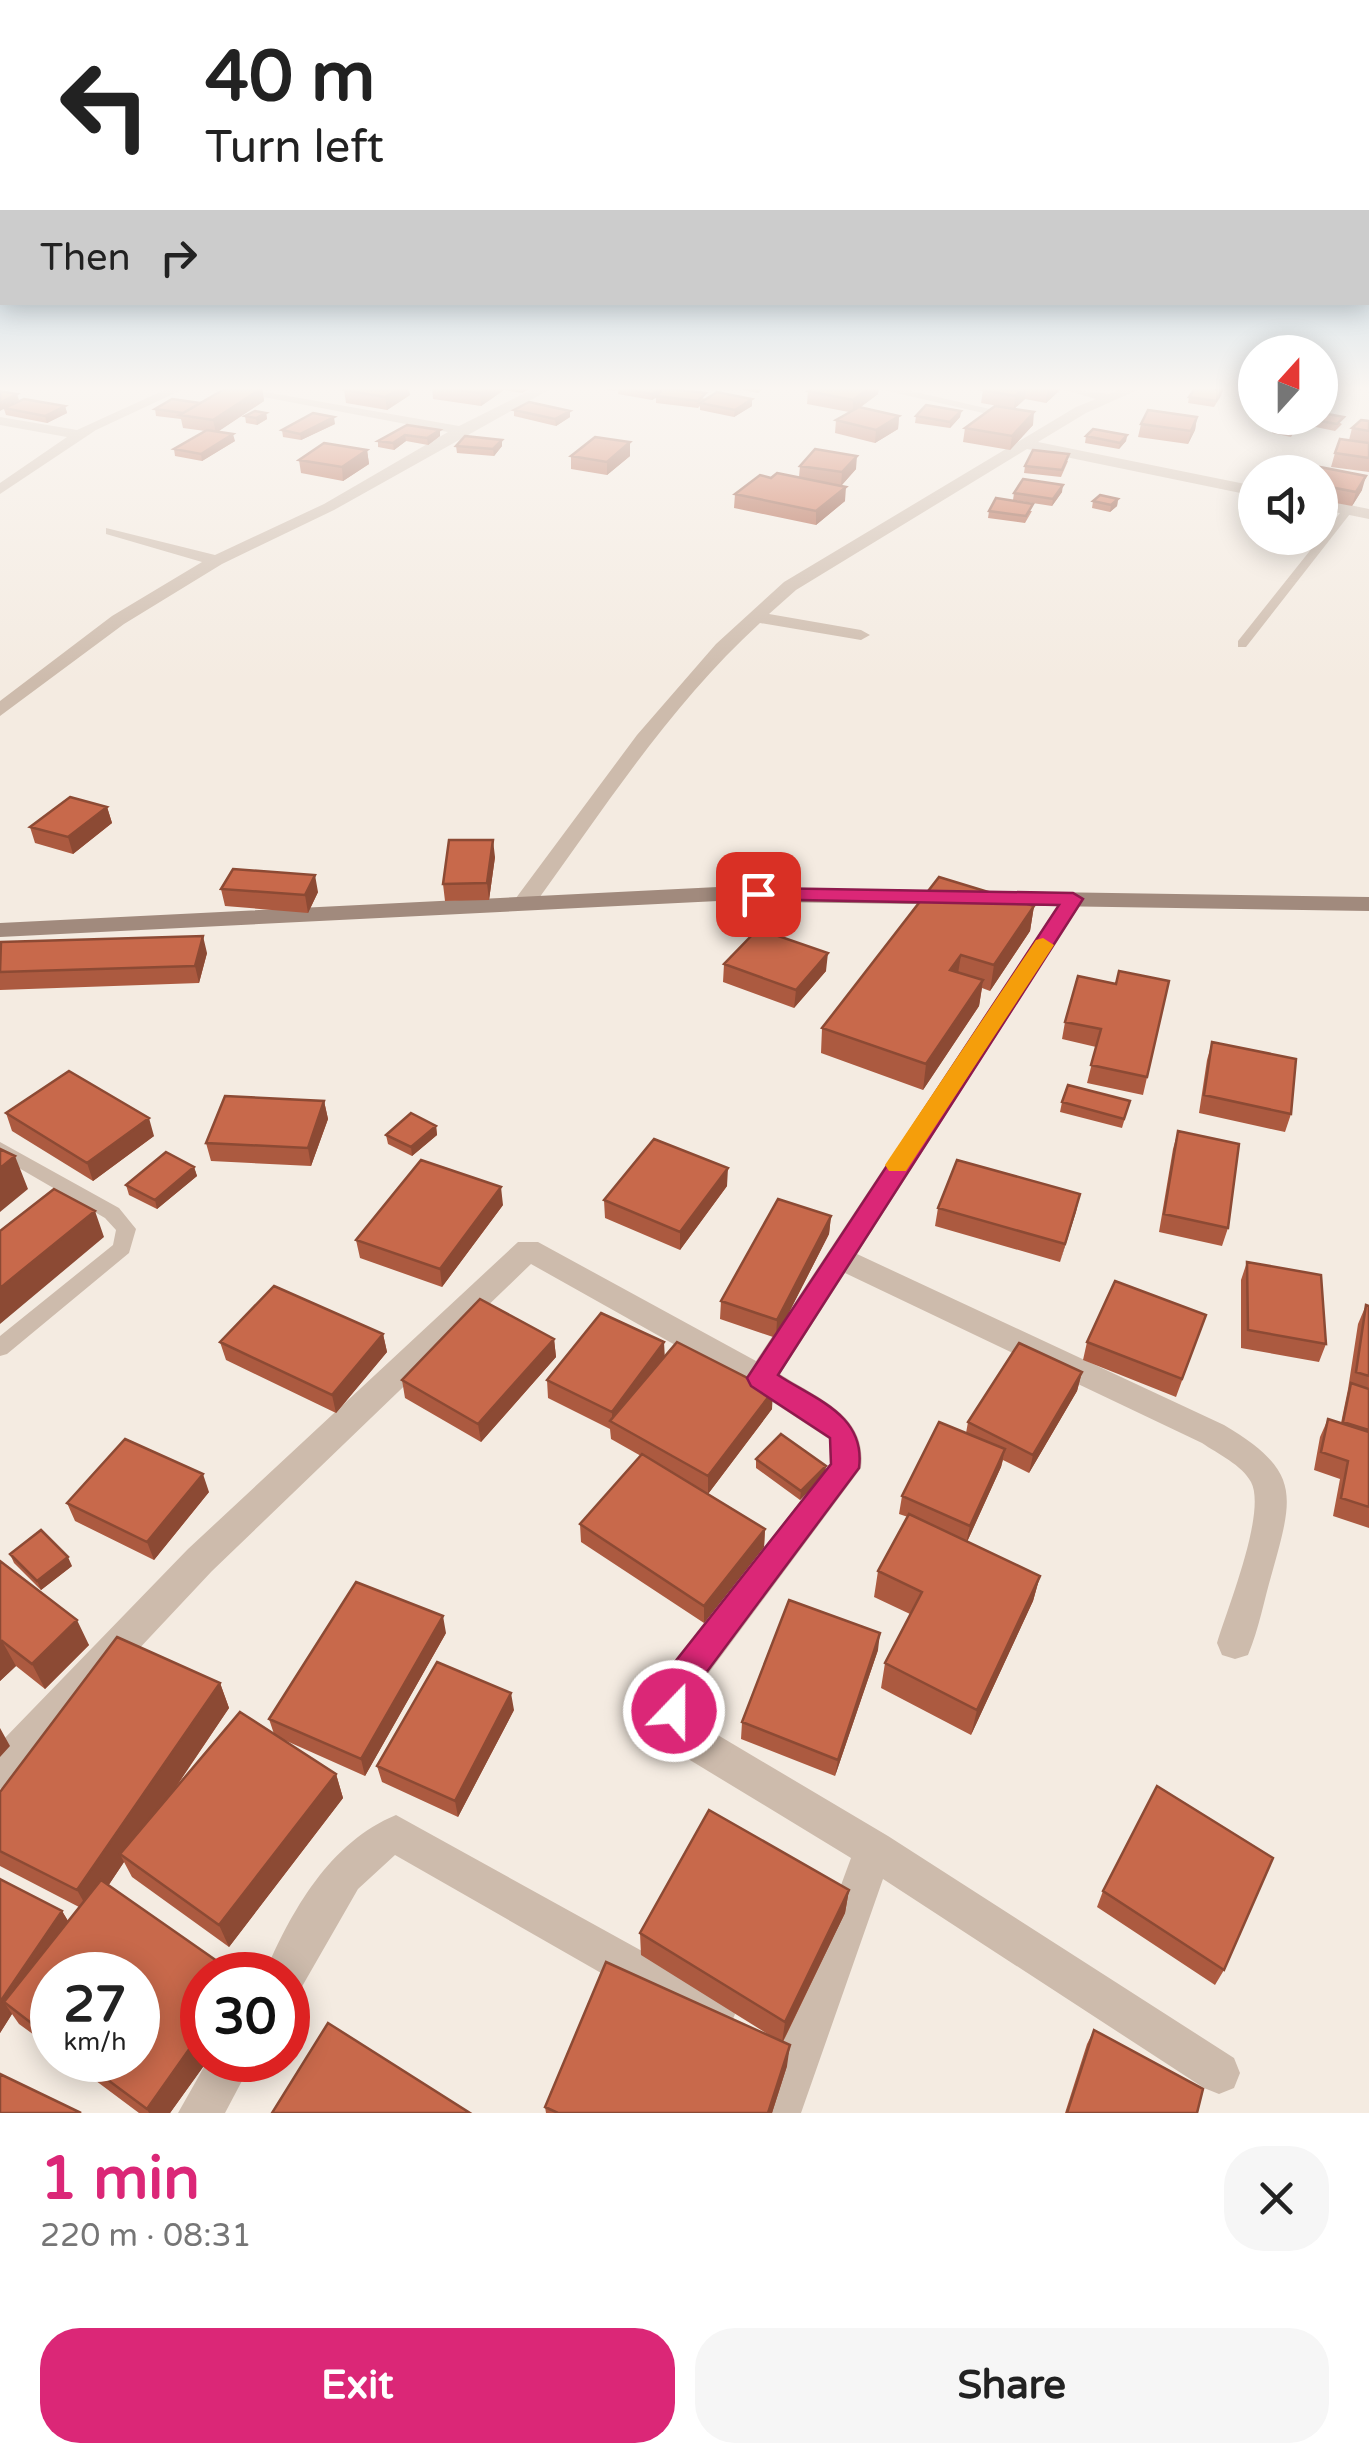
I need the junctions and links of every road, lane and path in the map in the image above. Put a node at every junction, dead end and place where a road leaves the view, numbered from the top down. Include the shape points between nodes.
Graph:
1 (366, 486) edge
2 (954, 486) edge
3 (1338, 508) edge
4 (1348, 510) junction
5 (1369, 514) edge
6 (112, 530) dead end
7 (216, 561) junction
8 (756, 616) junction
9 (861, 634) dead end
10 (1242, 644) dead end
11 (0, 710) edge
12 (1073, 899) junction
13 (524, 904) junction
14 (1369, 904) edge
15 (0, 930) edge
16 (0, 1149) edge
17 (837, 1257) junction
18 (0, 1348) edge
19 (761, 1378) junction
20 (1235, 1643) dead end
21 (0, 1770) edge
22 (874, 1850) junction
23 (298, 1952) edge
24 (767, 2044) junction
25 (1219, 2074) dead end
26 (219, 2082) edge
27 (200, 2113) edge
28 (779, 2113) edge

1 - 7 street
2 - 8 street via 790,586
3 - 4 street
4 - 5 street
4 - 10 lane
6 - 7 street
7 - 11 street via 118,620
8 - 9 street
8 - 13 street via 644,738
12 - 13 street via 718,894
12 - 14 street
12 - 17 street
13 - 15 street
16 - 18 lane via 112,1213 126,1229 122,1248
17 - 19 street
17 - 20 street via 1260,1462 1272,1486 1273,1509
19 - 21 street via 528,1249 200,1560
19 - 22 street via 840,1430 848,1446 845,1468 679,1683 674,1711 693,1742
22 - 24 street
22 - 25 street
23 - 24 street via 354,1862 376,1841 396,1834
24 - 28 street
26 - 27 street

